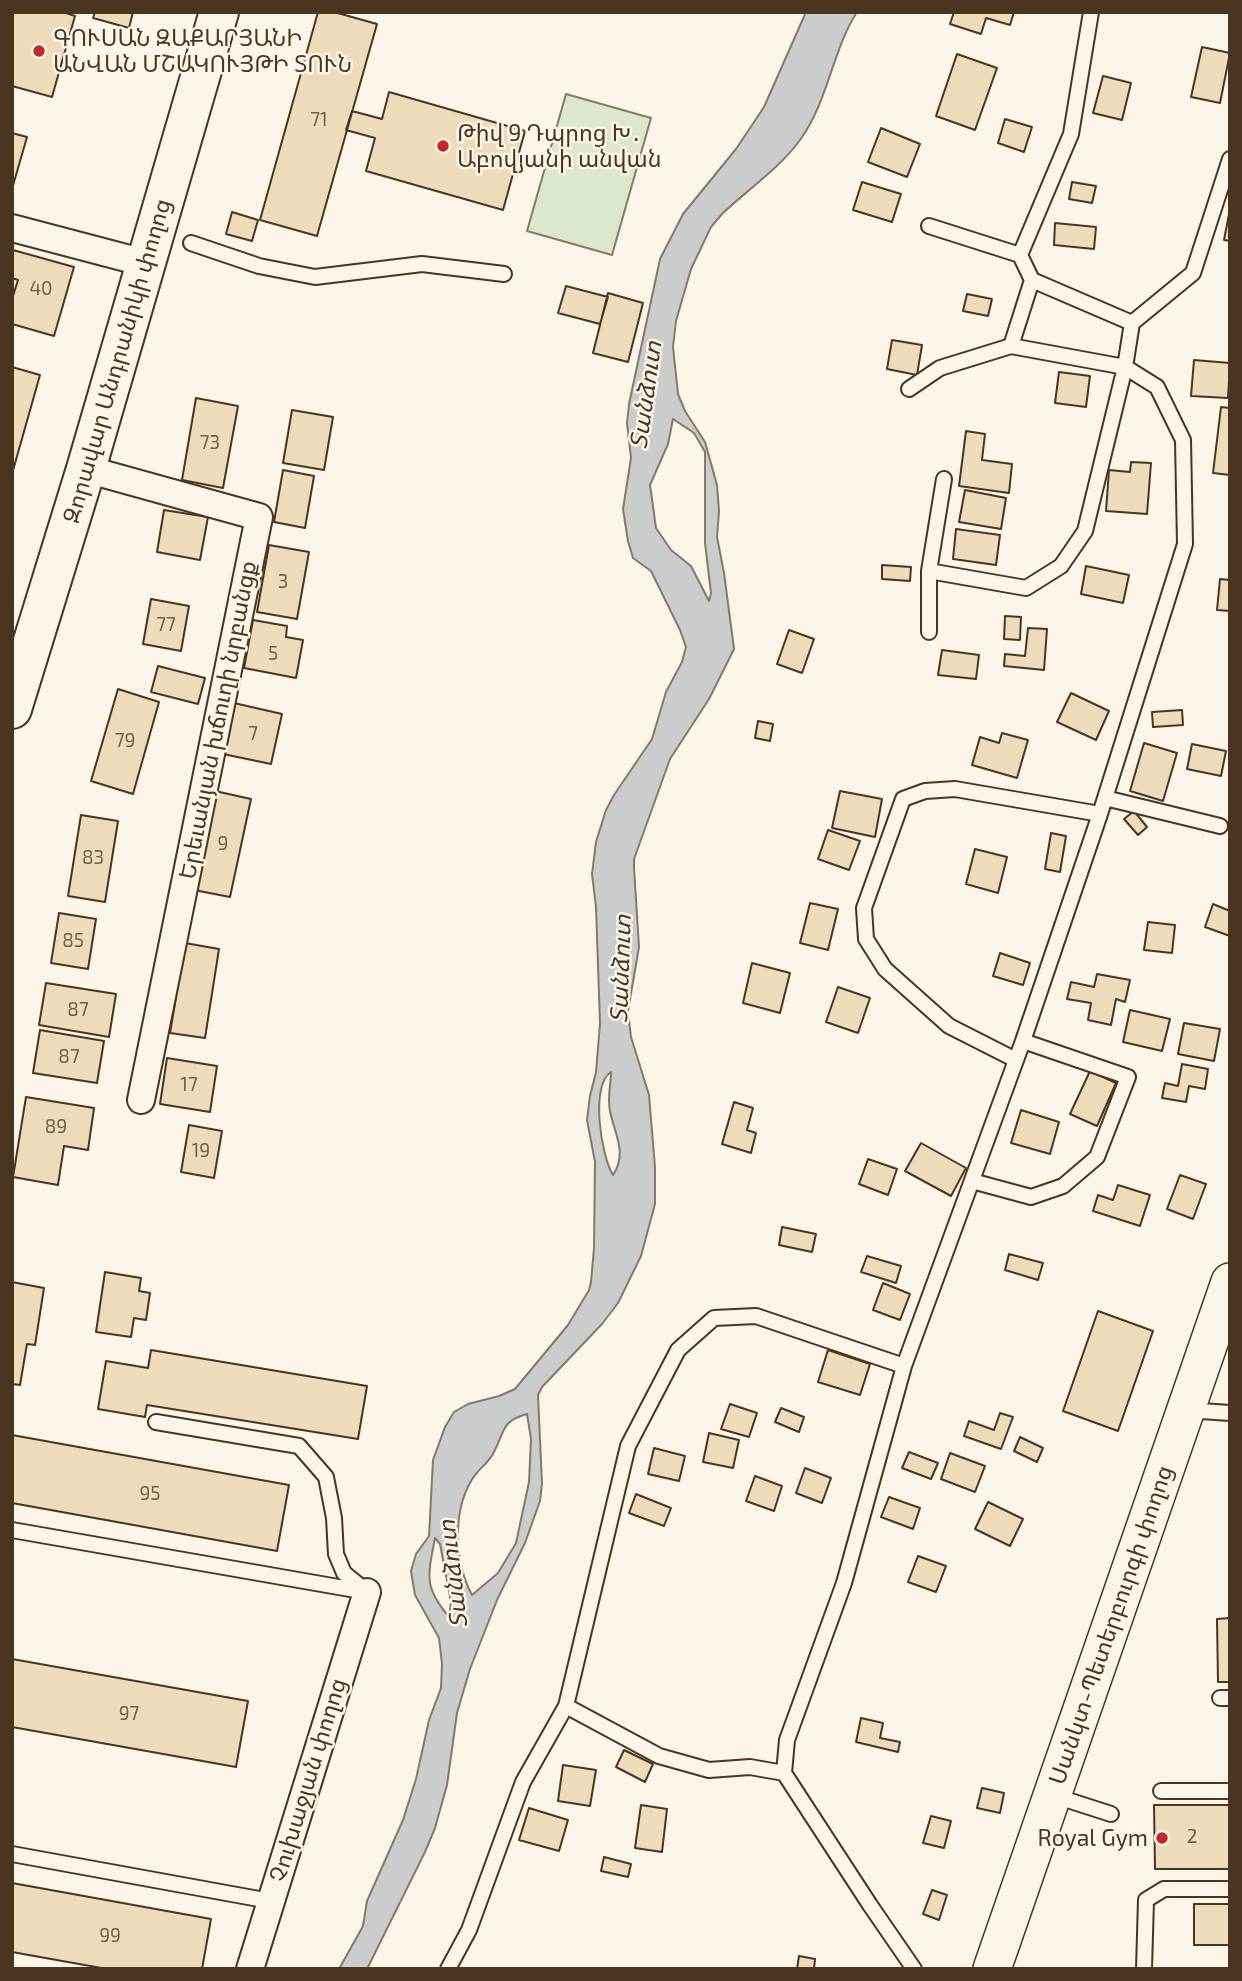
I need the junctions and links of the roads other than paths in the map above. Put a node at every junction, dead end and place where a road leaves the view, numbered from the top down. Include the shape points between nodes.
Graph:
1 (219, 12) edge
2 (1091, 12) edge
3 (1229, 163) edge
4 (929, 226) dead end
5 (12, 228) edge
6 (191, 243) dead end
7 (1020, 255) junction
8 (145, 263) junction
9 (504, 274) dead end
10 (1032, 280) junction
11 (1132, 323) junction
12 (1011, 346) junction
13 (1125, 367) junction
14 (909, 389) dead end
15 (86, 468) junction
16 (944, 480) dead end
17 (929, 571) junction
18 (929, 632) dead end
19 (12, 709) edge
20 (1105, 799) junction
21 (1101, 814) junction
22 (1220, 826) dead end
23 (1023, 1041) junction
24 (1016, 1060) junction
25 (141, 1100) dead end
26 (972, 1181) junction
27 (1230, 1282) edge
28 (904, 1366) junction
29 (1185, 1410) junction
30 (1230, 1413) edge
31 (156, 1422) dead end
32 (12, 1530) edge
33 (367, 1592) junction
34 (566, 1706) junction
35 (784, 1773) junction
36 (1161, 1791) dead end
37 (1230, 1791) edge
38 (1052, 1795) junction
39 (1111, 1814) dead end
40 (12, 1854) edge
41 (1230, 1889) edge
42 (270, 1901) junction
43 (250, 1969) edge
44 (448, 1969) edge
45 (914, 1969) edge
46 (992, 1969) edge
47 (1144, 1969) edge

1 - 8 highway, Զորավար Անդրանիկի փողոց
2 - 7 lane via 1071,134
3 - 11 lane via 1193,273
4 - 7 lane
5 - 8 street
6 - 9 lane via 259,266 315,276 422,264
7 - 10 lane
8 - 15 highway, Զորավար Անդրանիկի փողոց
10 - 11 lane
10 - 12 lane
11 - 13 lane
12 - 13 lane
12 - 14 lane via 940,368
13 - 17 lane via 1085,531 1061,566 1026,589
13 - 20 lane via 1157,387 1183,440 1185,544
15 - 19 highway, Զորավար Անդրանիկի փողոց
15 - 25 street, Երեւանյան խճուղի նրբանցք via 259,517
16 - 17 lane
17 - 18 lane
20 - 21 lane
20 - 22 lane
21 - 23 lane
21 - 24 lane via 955,789 925,790 903,799 864,908 866,939 885,969 949,1026
23 - 24 lane
23 - 26 lane via 1128,1077 1097,1157 1063,1186 1031,1197
24 - 26 lane
26 - 28 lane
27 - 29 street, Սանկտ-Պետերբուրգի փողոց
28 - 34 lane via 756,1316 714,1318 678,1350 628,1446
28 - 35 lane via 844,1583 787,1740
29 - 30 lane
29 - 38 street, Սանկտ-Պետերբուրգի փողոց
31 - 33 lane via 299,1446 326,1477 336,1554 344,1573
32 - 33 lane
33 - 42 street, Չուխաջյան փողոց
34 - 35 lane via 659,1756 709,1770 750,1767
34 - 44 lane via 523,1782 469,1930
35 - 45 lane
36 - 37 lane
38 - 39 lane
38 - 46 street, Սանկտ-Պետերբուրգի փողոց
40 - 42 lane
41 - 47 lane via 1164,1889 1146,1900
42 - 43 street, Չուխաջյան փողոց

